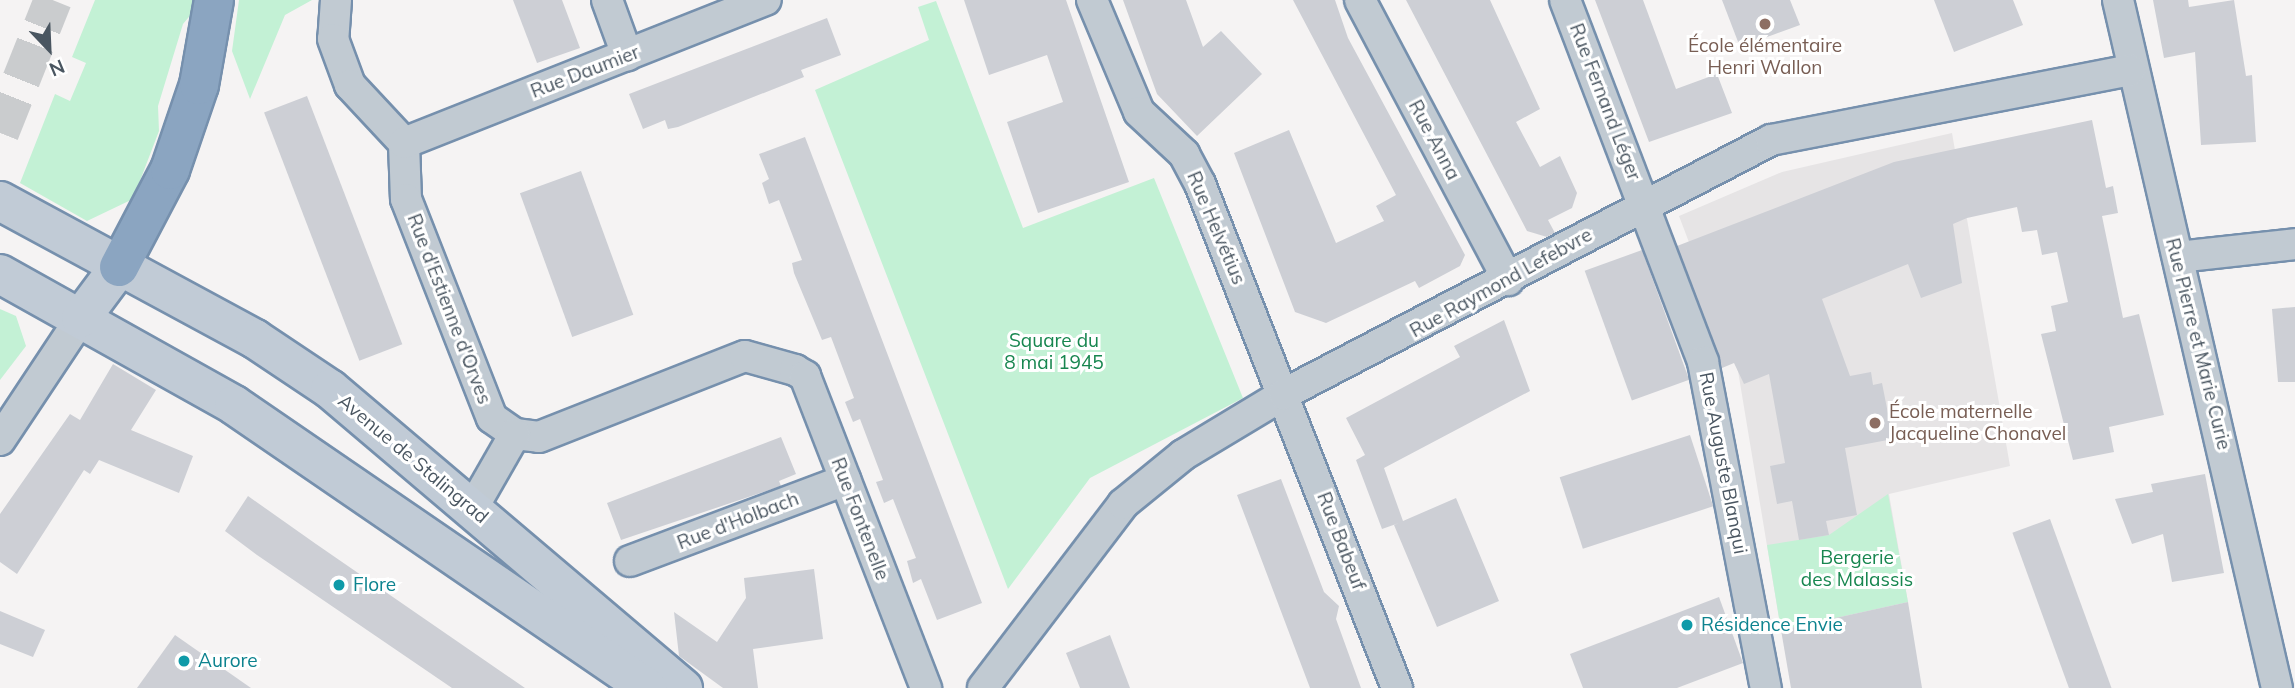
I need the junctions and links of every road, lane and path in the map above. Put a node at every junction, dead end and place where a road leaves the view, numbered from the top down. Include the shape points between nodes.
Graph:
1 (214, 0) edge
2 (335, 0) edge
3 (607, 0) edge
4 (766, 0) edge
5 (1092, 0) edge
6 (1360, 0) edge
7 (1565, 0) edge
8 (2118, 0) edge
9 (627, 55) junction
10 (2130, 70) junction
11 (404, 143) junction
12 (0, 201) edge
13 (1644, 204) junction
14 (2295, 244) edge
15 (2178, 257) junction
16 (119, 267) junction
17 (3, 276) edge
18 (1508, 280) junction
19 (80, 318) junction
20 (1284, 394) junction
21 (515, 435) junction
22 (0, 440) edge
23 (845, 480) junction
24 (472, 509) junction
25 (630, 561) dead end
26 (647, 688) edge
27 (683, 688) edge
28 (926, 688) edge
29 (982, 688) edge
30 (1397, 688) edge
31 (1766, 688) edge
32 (2277, 688) edge

1 - 16 highway via 199,85 170,170
2 - 11 street via 333,39 350,85
3 - 9 street
4 - 9 street, Rue Daumier
5 - 20 street, Rue Helvétius via 1139,112 1184,154 1200,184
6 - 18 street, Rue Anna
7 - 13 street, Rue Fernand Léger
8 - 10 street, Rue Pierre et Marie Curie
9 - 11 street, Rue Daumier
10 - 13 street, Rue Raymond Lefebvre via 1771,140
10 - 15 street, Rue Pierre et Marie Curie
11 - 21 street, Rue d'Estienne d'Orves via 406,199 492,418
12 - 16 main road, Avenue de Stalingrad
13 - 18 street, Rue Raymond Lefebvre
13 - 31 street, Rue Auguste Blanqui via 1710,388
14 - 15 street
15 - 32 street, Rue Pierre et Marie Curie
16 - 19 main road
16 - 24 main road, Avenue de Stalingrad via 297,367
17 - 19 main road
18 - 20 street, Rue Raymond Lefebvre
19 - 22 street
19 - 26 main road via 233,405
20 - 29 street, Rue Raymond Lefebvre via 1183,455 1123,503
20 - 30 street, Rue Babeuf
21 - 23 street, Rue Fontenelle via 539,437 745,356 780,361 805,376
21 - 24 street
23 - 25 street, Rue d'Holbach
23 - 28 street, Rue Fontenelle
24 - 27 main road, Avenue de Stalingrad

